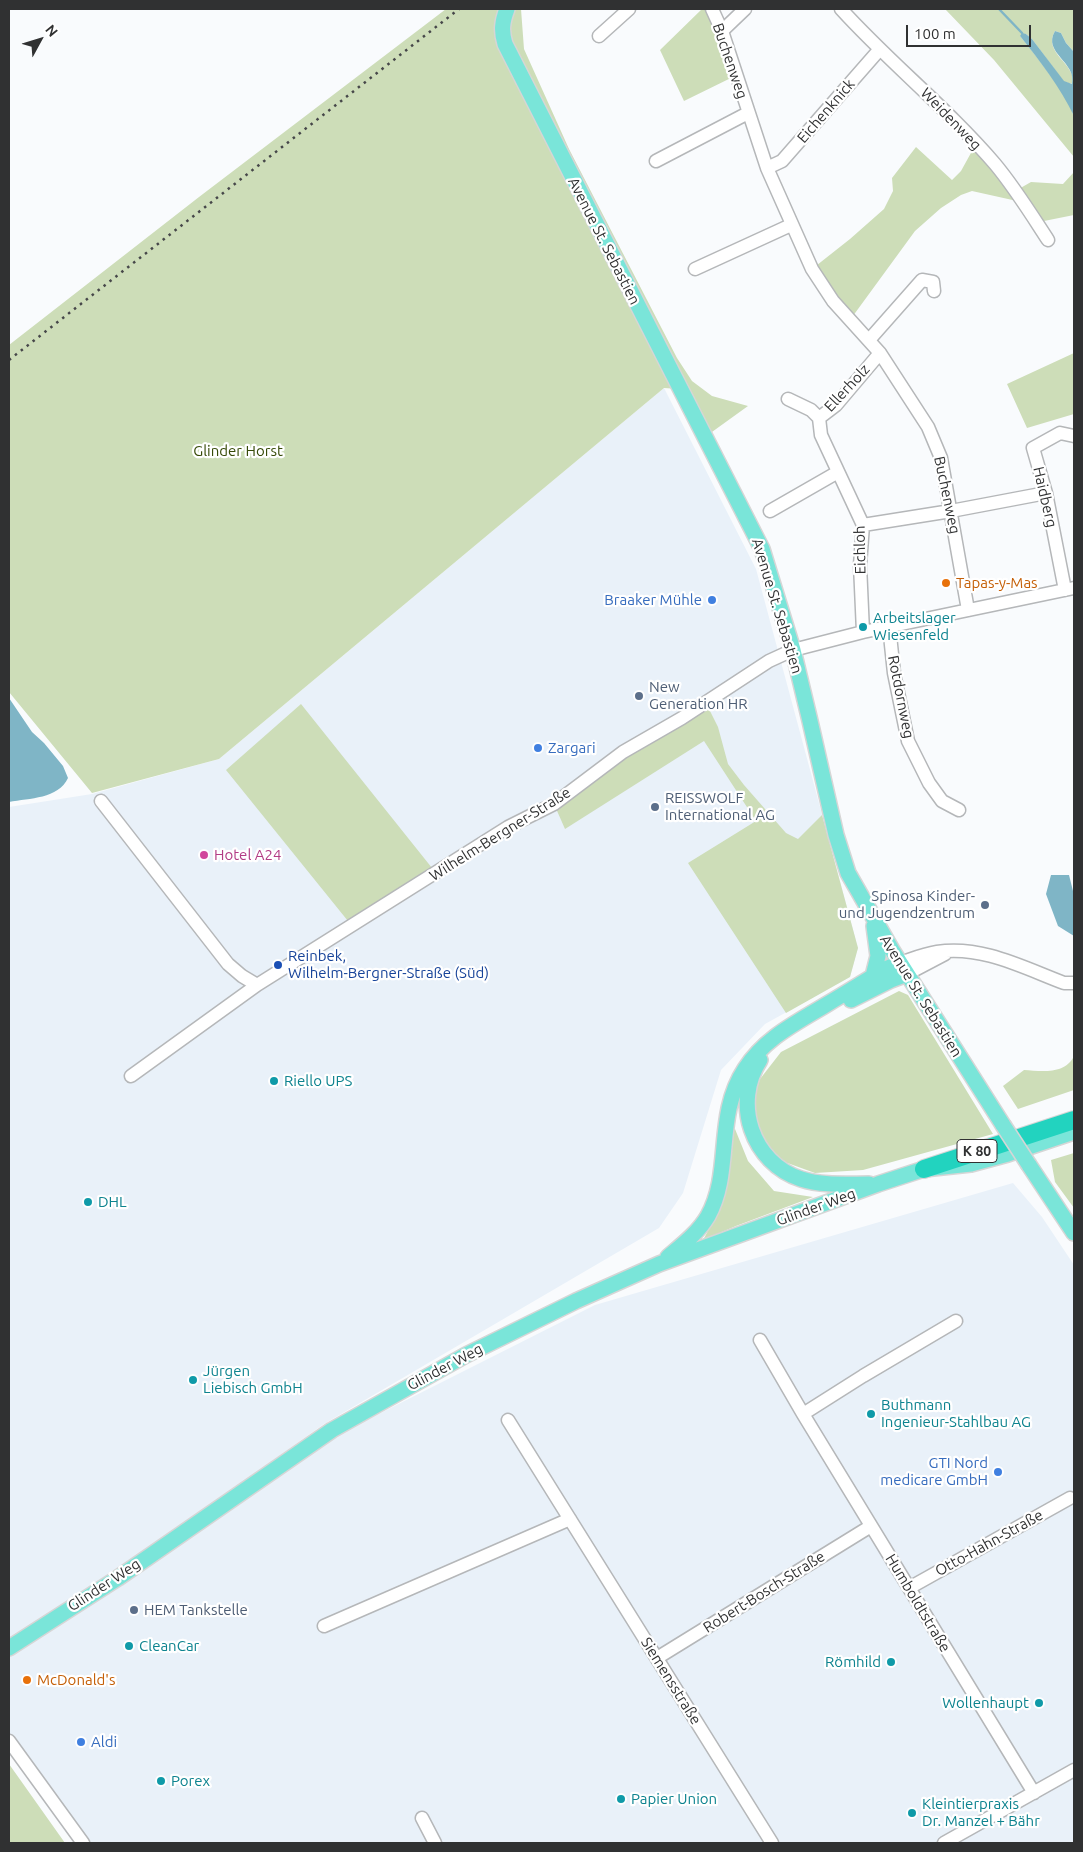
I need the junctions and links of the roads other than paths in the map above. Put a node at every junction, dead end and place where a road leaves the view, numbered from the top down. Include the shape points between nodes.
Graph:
1 (507, 9) edge
2 (629, 9) edge
3 (712, 9) edge
4 (746, 9) edge
5 (841, 9) edge
6 (722, 31) junction
7 (600, 36) dead end
8 (880, 48) junction
9 (748, 113) junction
10 (656, 161) dead end
11 (767, 168) junction
12 (791, 225) junction
13 (1048, 240) dead end
14 (695, 269) dead end
15 (934, 291) dead end
16 (869, 340) junction
17 (880, 353) junction
18 (788, 399) dead end
19 (819, 418) junction
20 (1074, 436) edge
21 (838, 472) junction
22 (1046, 492) junction
23 (770, 511) dead end
24 (951, 511) junction
25 (863, 525) junction
26 (1069, 589) edge
27 (968, 610) junction
28 (889, 626) junction
29 (863, 632) junction
30 (793, 650) junction
31 (101, 801) dead end
32 (958, 810) dead end
33 (874, 919) junction
34 (904, 969) junction
35 (873, 976) junction
36 (1074, 983) edge
37 (257, 985) junction
38 (131, 1076) dead end
39 (1074, 1120) edge
40 (1074, 1132) edge
41 (924, 1169) junction
42 (878, 1184) junction
43 (1074, 1233) edge
44 (659, 1264) junction
45 (956, 1322) dead end
46 (760, 1340) dead end
47 (803, 1414) junction
48 (508, 1420) dead end
49 (1070, 1498) dead end
50 (570, 1520) junction
51 (871, 1526) junction
52 (908, 1588) junction
53 (324, 1626) dead end
54 (9, 1648) edge
55 (657, 1658) junction
56 (9, 1741) edge
57 (1074, 1770) edge
58 (1034, 1792) junction
59 (422, 1818) dead end
60 (83, 1843) edge
61 (435, 1843) edge
62 (772, 1843) edge
63 (944, 1843) edge

1 - 30 main road, Avenue St. Sebastien via 502,27 505,44 758,540
2 - 7 street
3 - 6 street, Buchenweg
4 - 6 street
5 - 8 street, Weidenweg
6 - 9 street, Buchenweg
8 - 11 street, Eichenknick via 782,161
8 - 13 street, Weidenweg via 995,164
9 - 10 street, Buchenweg
9 - 11 street, Buchenweg
11 - 12 street, Buchenweg
12 - 14 street
12 - 16 street, Buchenweg via 815,276
15 - 16 street via 932,282 922,280
16 - 17 street, Buchenweg
17 - 19 street, Ellerholz via 836,404
17 - 24 street, Buchenweg via 928,427 941,458
18 - 19 street, Ellerholz via 811,410
19 - 21 street, Eichloh via 821,435
20 - 22 street, Haidberg via 1060,433 1033,448
21 - 23 street
21 - 25 street, Eichloh
22 - 24 street
22 - 26 street, Haidberg
24 - 25 street
24 - 27 street, Buchenweg
25 - 29 street, Eichloh via 860,565
26 - 27 street, Wilhelm-Bergner-Straße
27 - 28 street, Wilhelm-Bergner-Straße
28 - 29 street, Wilhelm-Bergner-Straße
28 - 32 street, Rotdornweg via 894,673 908,741 942,802
29 - 30 street, Wilhelm-Bergner-Straße
30 - 33 main road, Avenue St. Sebastien via 838,842 855,888
30 - 37 street, Wilhelm-Bergner-Straße via 634,744 554,804 508,827
31 - 37 street via 228,964
33 - 34 main road, Avenue St. Sebastien
33 - 35 main road via 878,956
34 - 35 main road via 883,970
34 - 36 street via 965,951 988,954 1064,983
34 - 42 main road via 891,980 774,1043 758,1062 747,1095 748,1119 755,1140 771,1162 782,1170 815,1182
34 - 43 main road, Avenue St. Sebastien, bridge
35 - 44 main road via 785,1029 752,1059 737,1083 727,1110 720,1176 710,1211 702,1226
37 - 38 street, Wilhelm-Bergner-Straße
39 - 41 highway, K 80
40 - 41 main road, Glinder Weg via 971,1164
41 - 42 main road, Glinder Weg / K 80
42 - 44 main road, Glinder Weg / K 80
44 - 54 main road, Glinder Weg / K 80 via 466,1355 332,1430 118,1578
45 - 47 street
46 - 47 street, Humboldtstraße
47 - 51 street, Humboldtstraße
48 - 50 street, Siemensstraße
49 - 52 street, Otto-Hahn-Straße
50 - 53 street
50 - 55 street, Siemensstraße
51 - 52 street, Humboldtstraße
51 - 55 street, Robert-Bosch-Straße
52 - 58 street, Humboldtstraße
55 - 62 street, Siemensstraße
56 - 60 street
57 - 58 street
58 - 63 street
59 - 61 street

